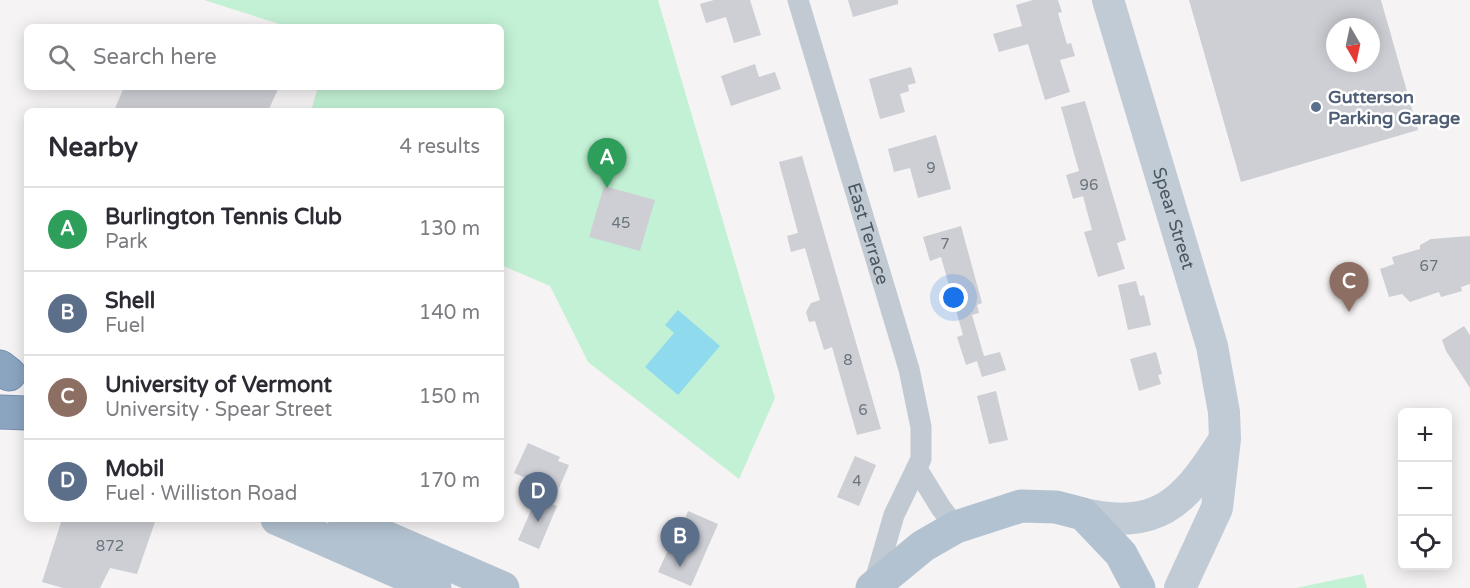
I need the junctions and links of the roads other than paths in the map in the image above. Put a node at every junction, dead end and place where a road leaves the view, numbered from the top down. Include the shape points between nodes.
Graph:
1 (798, 0) edge
2 (1108, 0) edge
3 (7, 378) edge
4 (24, 407) edge
5 (0, 412) edge
6 (24, 412) edge
7 (1225, 439) junction
8 (917, 470) junction
9 (1083, 514) junction
10 (284, 522) edge
11 (351, 522) edge
12 (956, 526) junction
13 (873, 586) edge
14 (435, 588) edge
15 (503, 588) edge
16 (1139, 588) edge
17 (1179, 588) edge

1 - 8 street, East Terrace via 914,389 921,427
2 - 7 main road, Spear Street via 1212,346
3 - 4 main road
5 - 6 highway
7 - 9 main road via 1186,494 1162,511 1116,519
7 - 17 main road, Spear Street via 1217,508
8 - 12 street
8 - 13 street, East Terrace via 894,515
9 - 12 main road via 1056,507 1021,506
9 - 16 main road via 1121,554
10 - 14 main road
11 - 15 main road
12 - 13 main road via 923,546

